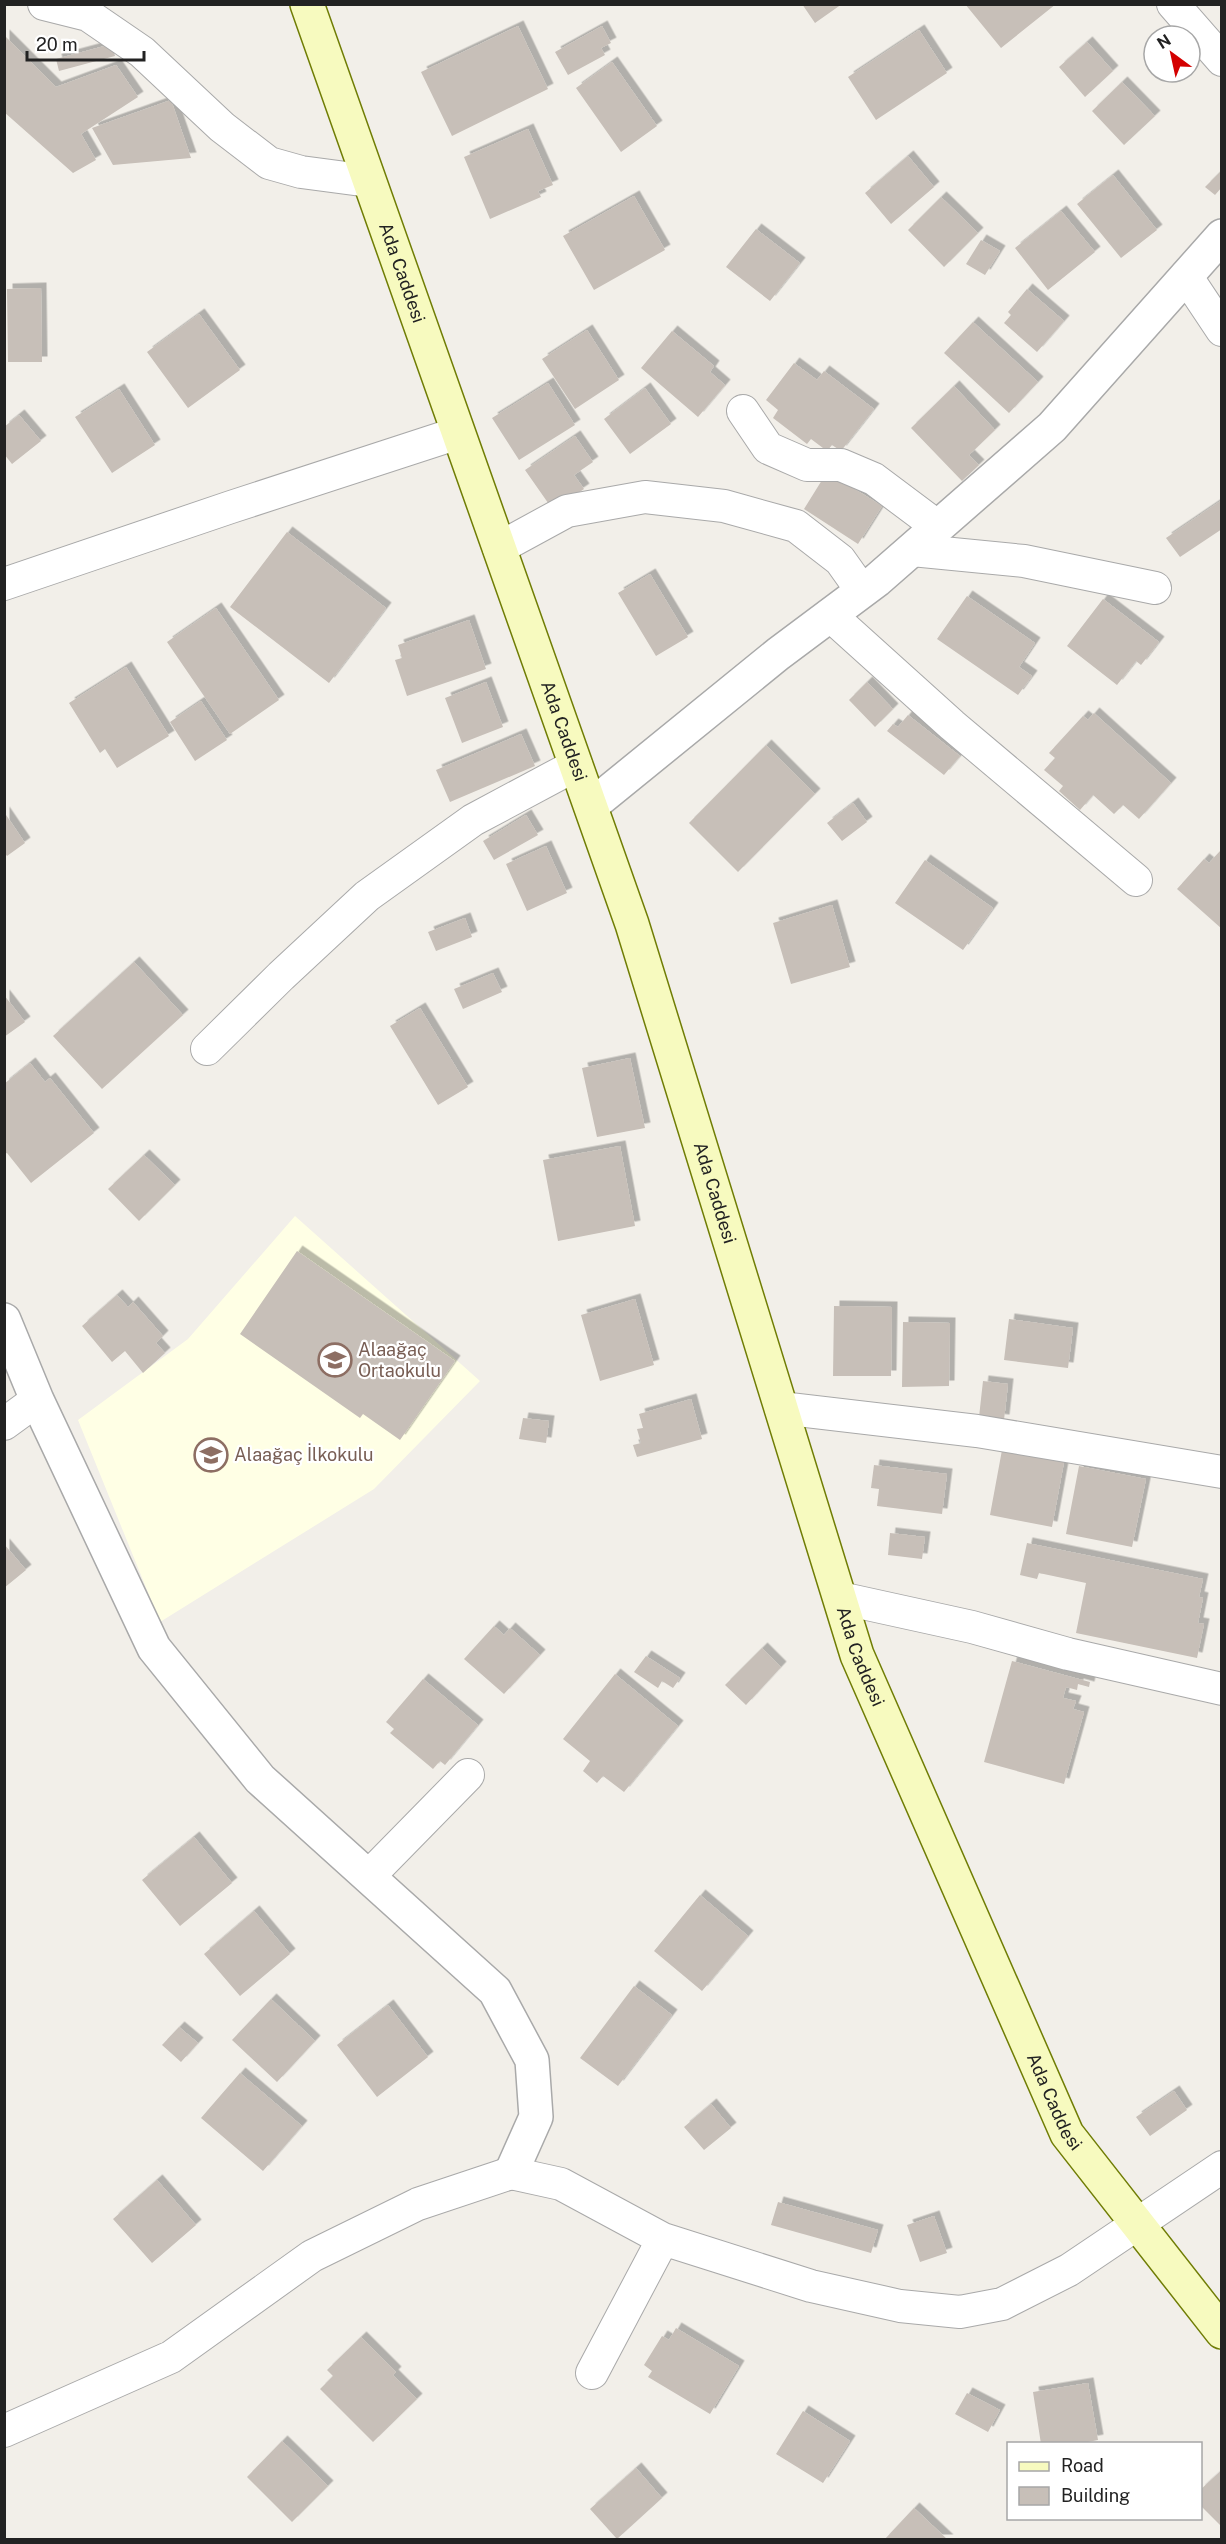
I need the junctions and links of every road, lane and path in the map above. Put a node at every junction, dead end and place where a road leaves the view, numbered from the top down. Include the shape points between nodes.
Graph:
1 (44, 4) edge
2 (307, 4) edge
3 (1173, 4) edge
4 (1221, 60) edge
5 (369, 181) junction
6 (1221, 237) edge
7 (1186, 276) junction
8 (1221, 330) edge
9 (744, 411) dead end
10 (458, 433) junction
11 (938, 527) junction
12 (499, 548) junction
13 (912, 550) junction
14 (4, 584) edge
15 (1155, 588) dead end
16 (862, 591) junction
17 (830, 615) junction
18 (576, 765) junction
19 (591, 806) junction
20 (1136, 880) dead end
21 (207, 1049) dead end
22 (4, 1320) edge
23 (37, 1400) junction
24 (781, 1408) junction
25 (4, 1424) edge
26 (1221, 1472) edge
27 (840, 1598) junction
28 (1221, 1689) edge
29 (468, 1775) dead end
30 (369, 1876) junction
31 (1221, 2167) edge
32 (511, 2173) junction
33 (1137, 2224) junction
34 (663, 2239) junction
35 (1221, 2332) edge
36 (592, 2373) dead end
37 (4, 2431) edge

1 - 5 street via 88,15 142,52 222,127 269,163 301,172
2 - 5 main road, Ada Caddesi
3 - 4 street
5 - 10 main road, Ada Caddesi
6 - 7 street
7 - 8 street
7 - 11 street via 1052,427
9 - 11 street via 768,448 807,465 841,465 874,479
10 - 12 main road, Ada Caddesi
10 - 14 street
11 - 13 street
12 - 16 street via 567,511 645,497 701,503 796,526 840,560
12 - 18 main road, Ada Caddesi
13 - 15 street via 1024,561
13 - 16 street
16 - 17 street
17 - 19 street
17 - 20 street via 952,725
18 - 19 main road, Ada Caddesi
18 - 21 street via 473,820 367,896
19 - 24 main road, Ada Caddesi via 632,924
22 - 23 street
23 - 25 street
23 - 30 street via 154,1648 260,1779
24 - 26 street via 977,1431
24 - 27 main road, Ada Caddesi
27 - 28 street via 972,1626 1068,1654
27 - 33 main road, Ada Caddesi via 857,1655 1067,2134
29 - 30 street
30 - 32 street via 495,1991 532,2060 536,2117
31 - 33 street
32 - 34 street via 561,2184
32 - 37 street via 418,2204 312,2256 171,2357
33 - 34 street via 1069,2270 1002,2304 960,2312 900,2306 811,2286
33 - 35 main road, Ada Caddesi
34 - 36 street

